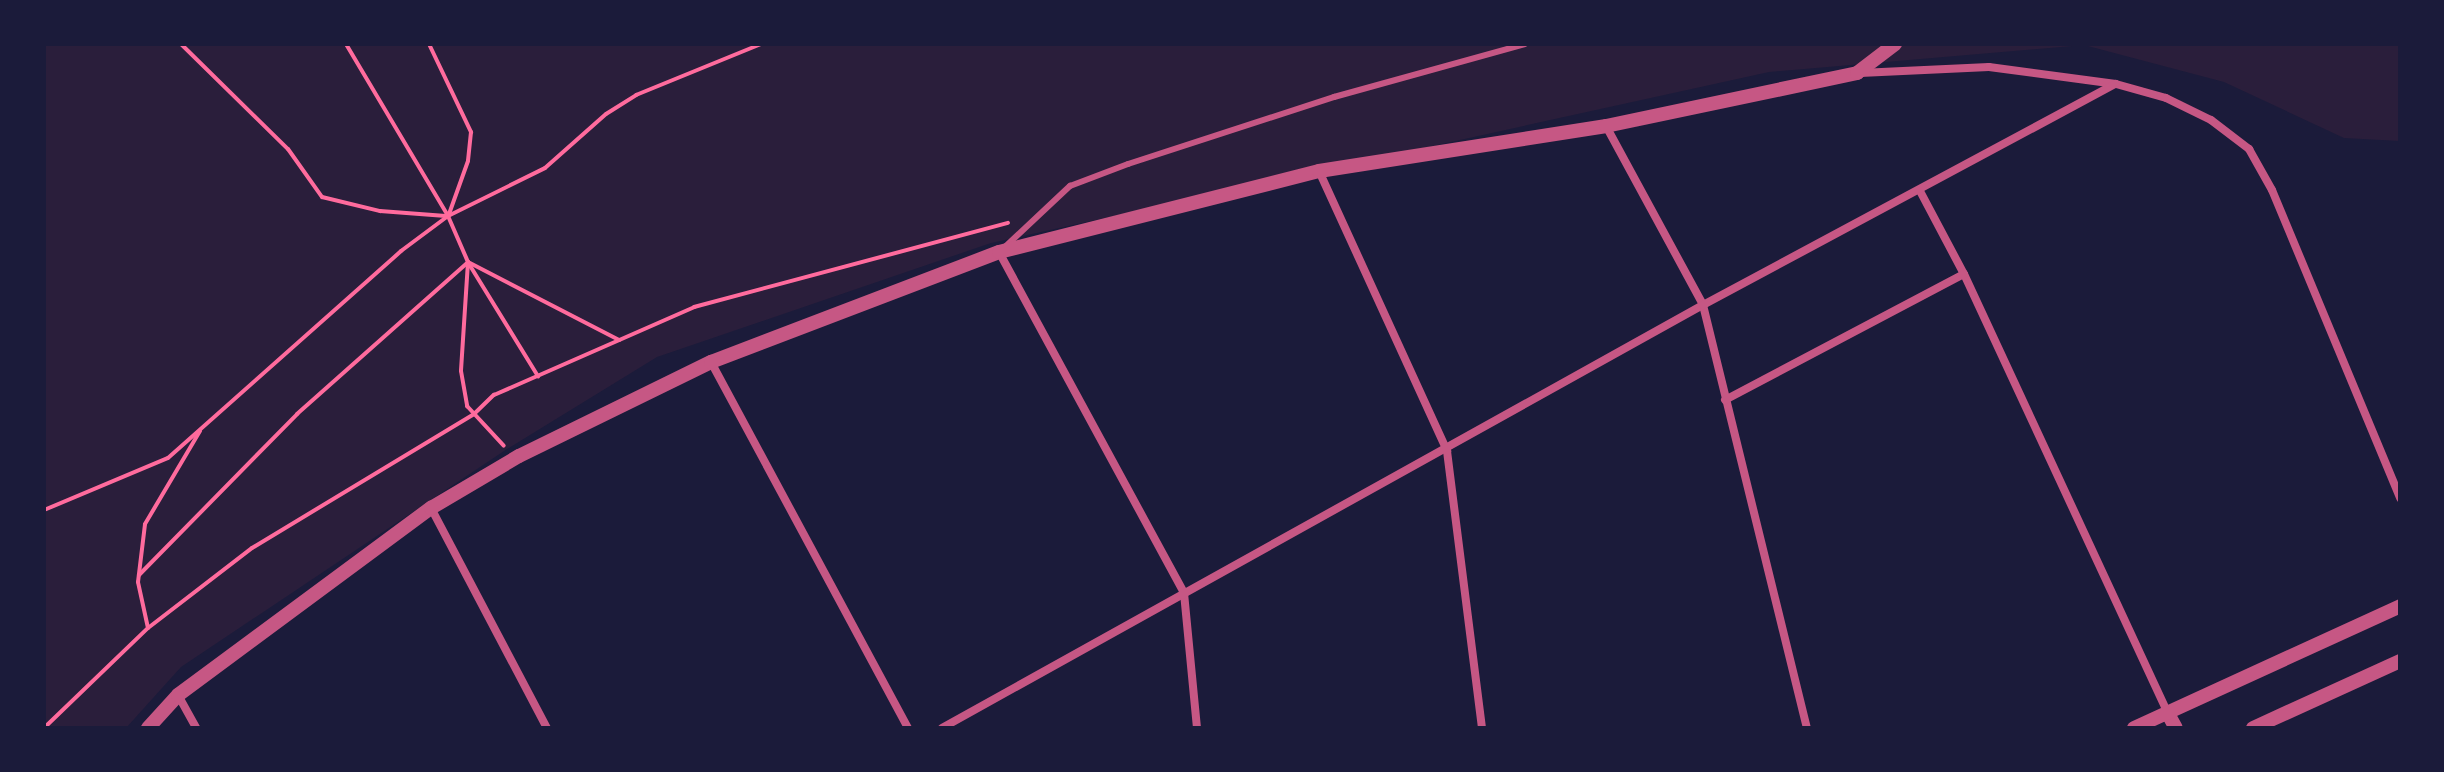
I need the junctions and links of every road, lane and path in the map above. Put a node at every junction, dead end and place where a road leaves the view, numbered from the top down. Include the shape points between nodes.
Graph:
1 (181, 44) edge
2 (346, 44) edge
3 (429, 44) edge
4 (761, 44) edge
5 (1525, 44) edge
6 (1895, 44) edge
7 (1857, 73) junction
8 (2116, 84) junction
9 (1606, 126) junction
10 (1319, 171) junction
11 (1920, 191) junction
12 (1039, 214) junction
13 (448, 216) junction
14 (999, 252) junction
15 (468, 262) junction
16 (1964, 274) junction
17 (1703, 305) junction
18 (619, 340) junction
19 (711, 362) junction
20 (538, 376) junction
21 (1725, 400) junction
22 (474, 414) junction
23 (202, 427) junction
24 (1447, 451) junction
25 (519, 456) junction
26 (2400, 498) edge
27 (431, 508) junction
28 (44, 510) edge
29 (139, 575) junction
30 (1184, 593) junction
31 (2400, 606) edge
32 (148, 628) junction
33 (2400, 661) edge
34 (178, 695) junction
35 (2167, 712) junction
36 (44, 728) edge
37 (148, 728) edge
38 (196, 728) edge
39 (547, 728) edge
40 (908, 728) edge
41 (942, 728) edge
42 (1197, 728) edge
43 (1482, 728) edge
44 (1807, 728) edge
45 (2134, 728) edge
46 (2176, 728) edge
47 (2253, 728) edge

1 - 13 path via 288,149 322,197 380,211
2 - 13 path
3 - 13 path via 471,132 468,161
4 - 13 path via 636,95 545,168
5 - 12 lane via 1334,97 1128,164 1070,186
6 - 7 street
7 - 8 street via 1989,67
7 - 9 street
8 - 11 street
8 - 26 street via 2166,98 2211,120 2249,149 2272,190
9 - 10 street
9 - 17 street
10 - 14 street
10 - 24 street
11 - 16 street
11 - 17 street
12 - 14 lane
12 - 18 path via 694,307
13 - 15 path
13 - 23 path via 401,251
14 - 19 street
14 - 30 street
15 - 18 path
15 - 20 path
15 - 22 path via 461,371 467,406
15 - 29 path via 297,414
16 - 21 street
16 - 35 street
17 - 21 street
17 - 24 street
18 - 20 path
19 - 25 street
19 - 40 street
20 - 22 path via 494,395
21 - 44 street
22 - 25 path
22 - 32 path via 252,548
23 - 28 path via 168,458
23 - 29 path via 145,524
24 - 30 street
24 - 43 street
25 - 27 street
27 - 34 street
27 - 39 street
29 - 32 path
30 - 41 street
30 - 42 street
31 - 35 street
32 - 36 path
33 - 47 street
34 - 37 street
34 - 38 street
35 - 45 street
35 - 46 street

